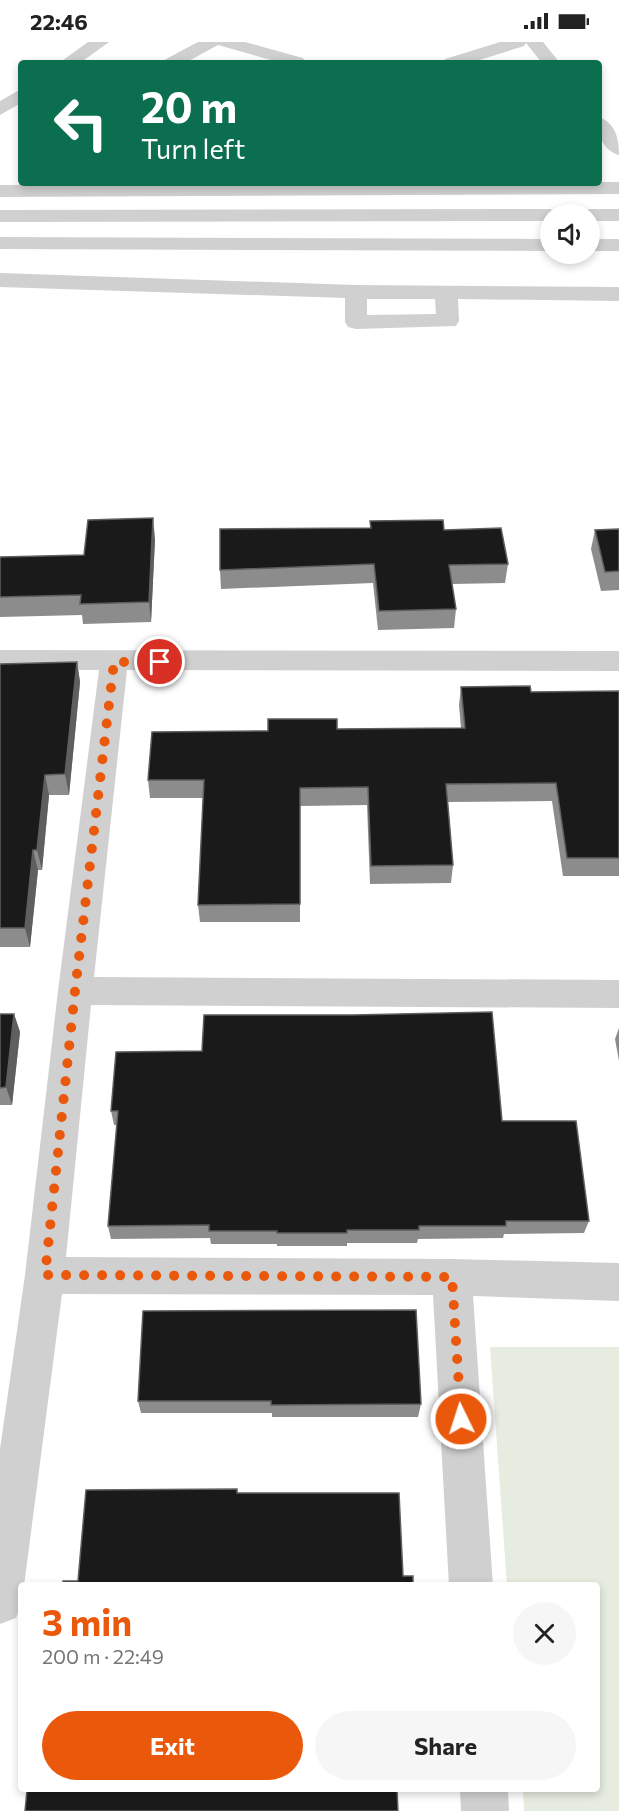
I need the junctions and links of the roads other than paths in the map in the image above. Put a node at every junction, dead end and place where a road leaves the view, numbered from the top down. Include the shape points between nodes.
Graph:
1 (100, 42) edge
2 (211, 42) edge
3 (225, 42) edge
4 (518, 42) edge
5 (534, 42) edge
6 (73, 60) edge
7 (178, 60) edge
8 (290, 60) edge
9 (461, 60) edge
10 (549, 60) edge
11 (18, 97) edge
12 (0, 109) edge
13 (602, 128) edge
14 (619, 148) edge
15 (39, 187) edge
16 (619, 188) edge
17 (0, 191) edge
18 (540, 215) edge
19 (600, 215) edge
20 (619, 215) edge
21 (0, 216) edge
22 (0, 243) edge
23 (540, 245) edge
24 (600, 245) edge
25 (619, 245) edge
26 (0, 280) edge
27 (619, 294) edge
28 (0, 660) edge
29 (619, 661) edge
30 (114, 662) junction
31 (75, 991) junction
32 (619, 994) edge
33 (45, 1275) junction
34 (452, 1277) junction
35 (619, 1282) edge
36 (471, 1582) edge
37 (0, 1602) edge
38 (484, 1792) edge
39 (485, 1811) edge

1 - 6 street
2 - 7 street
3 - 8 street
4 - 9 street
5 - 10 street
11 - 12 street
13 - 14 street
15 - 16 street
15 - 17 street
18 - 21 street
19 - 20 street
22 - 23 street
24 - 25 street
26 - 27 street via 356,292 356,322 448,321 446,293
28 - 30 street
29 - 30 street
30 - 31 street
31 - 32 street
31 - 33 street
33 - 34 street
33 - 37 street
34 - 35 street
34 - 36 street
38 - 39 street

